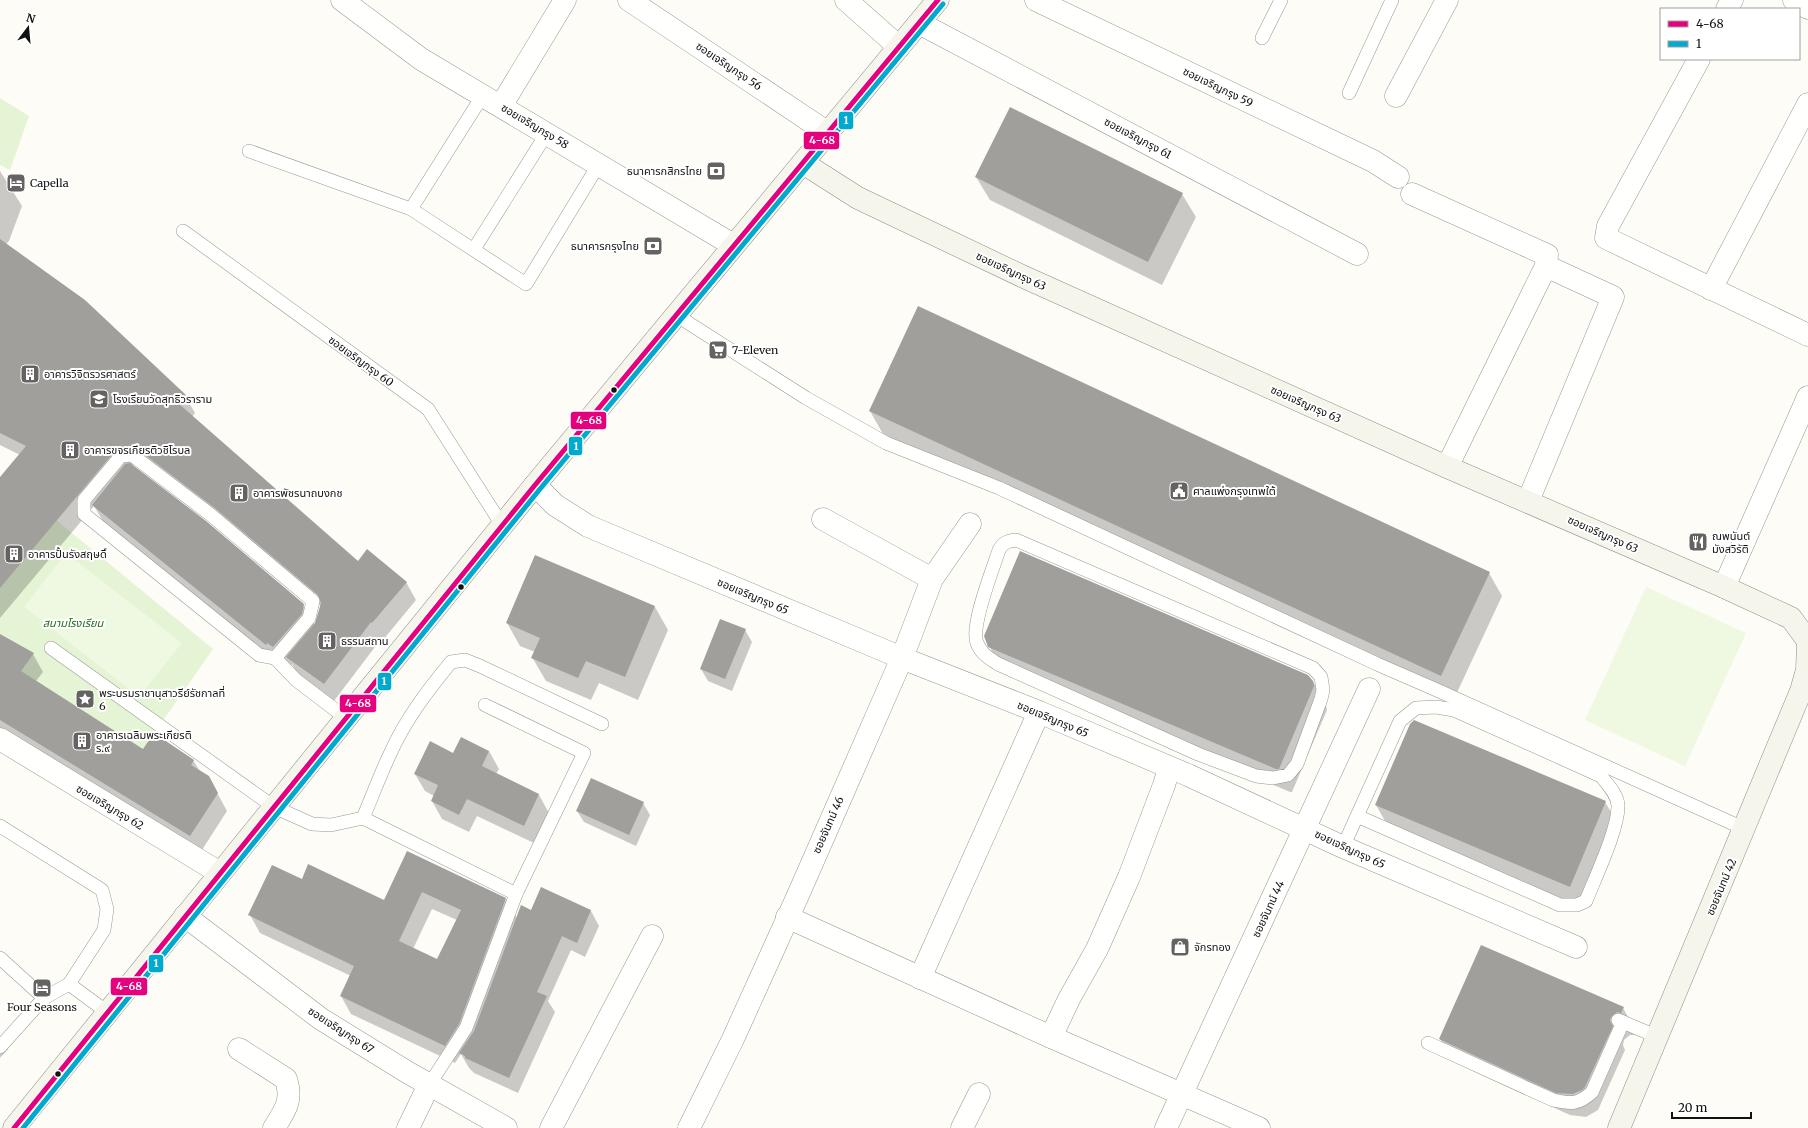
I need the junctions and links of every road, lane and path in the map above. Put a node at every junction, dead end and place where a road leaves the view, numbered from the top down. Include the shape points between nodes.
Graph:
1 (342, 0) edge
2 (566, 0) edge
3 (629, 0) edge
4 (846, 0) edge
5 (938, 0) edge
6 (1036, 0) edge
7 (1281, 0) edge
8 (1392, 0) edge
9 (1447, 0) edge
10 (1794, 0) edge
11 (1808, 8) edge
12 (919, 23) junction
13 (1262, 38) dead end
14 (899, 47) junction
15 (1698, 60) edge
16 (1349, 93) dead end
17 (483, 95) junction
18 (1396, 96) dead end
19 (1808, 104) edge
20 (501, 106) junction
21 (828, 133) junction
22 (547, 134) junction
23 (249, 151) dead end
24 (803, 163) junction
25 (599, 164) junction
26 (1398, 177) dead end
27 (1412, 194) dead end
28 (411, 209) junction
29 (183, 231) dead end
30 (733, 245) junction
31 (474, 249) junction
32 (1357, 254) dead end
33 (1546, 266) junction
34 (1711, 289) junction
35 (676, 315) junction
36 (1808, 335) edge
37 (1808, 397) edge
38 (1447, 467) junction
39 (535, 485) junction
40 (1528, 501) junction
41 (823, 520) dead end
42 (970, 524) dead end
43 (502, 526) junction
44 (932, 578) junction
45 (1724, 587) junction
46 (1808, 642) edge
47 (51, 648) dead end
48 (275, 658) junction
49 (902, 658) junction
50 (1369, 689) dead end
51 (485, 705) dead end
52 (1039, 712) junction
53 (346, 718) junction
54 (602, 724) dead end
55 (0, 740) edge
56 (1198, 754) junction
57 (1178, 772) junction
58 (274, 807) junction
59 (1357, 816) junction
60 (363, 818) junction
61 (0, 826) edge
62 (1306, 828) junction
63 (1745, 829) junction
64 (1343, 847) junction
65 (220, 873) junction
66 (516, 894) junction
67 (185, 916) junction
68 (787, 917) junction
69 (652, 936) dead end
70 (1576, 947) dead end
71 (0, 958) edge
72 (920, 978) junction
73 (69, 984) junction
74 (44, 998) junction
75 (107, 1012) junction
76 (1051, 1037) junction
77 (1658, 1037) junction
78 (1428, 1043) dead end
79 (0, 1047) edge
80 (240, 1049) dead end
81 (430, 1085) junction
82 (978, 1094) dead end
83 (1180, 1094) junction
84 (14, 1128) edge
85 (274, 1128) edge
86 (408, 1128) edge
87 (506, 1128) edge
88 (551, 1128) edge
89 (689, 1128) edge
90 (962, 1128) edge
91 (1166, 1128) edge
92 (1259, 1128) edge
93 (1619, 1128) edge

1 - 17 street, ซอยเจริญกรุง 58 via 421,59
2 - 20 street
3 - 21 street, ซอยเจริญกรุง 56
4 - 14 street
5 - 12 street
6 - 26 street, ซอยเจริญกรุง 59 via 1373,161
7 - 13 lane
8 - 16 lane
9 - 18 street
10 - 11 street
12 - 14 street
12 - 32 street, ซอยเจริญกรุง 61
14 - 21 street
15 - 34 street via 1608,226 1606,238
17 - 20 street, ซอยเจริญกรุง 58
17 - 28 lane
19 - 34 street
20 - 22 street, ซอยเจริญกรุง 58
21 - 24 street
22 - 25 street, ซอยเจริญกรุง 58
22 - 31 lane
23 - 28 lane
24 - 30 street
24 - 38 street, ซอยเจริญกรุง 63 via 858,198 1024,278
25 - 30 street, ซอยเจริญกรุง 58
25 - 31 lane via 526,284
27 - 33 street via 1547,255
28 - 31 lane
29 - 43 lane, ซอยเจริญกรุง 60 via 428,409
30 - 35 street
33 - 38 street
33 - 40 street via 1613,296
34 - 36 street
35 - 39 street
35 - 63 lane via 806,398 886,443 999,488 1377,664
37 - 45 street
38 - 40 street, ซอยเจริญกรุง 63
39 - 43 street
39 - 49 street, ซอยเจริญกรุง 65 via 555,505 588,526
40 - 45 street, ซอยเจริญกรุง 63
41 - 44 street
42 - 44 street, ซอยจันทน์ 46
43 - 53 street
44 - 49 street, ซอยจันทน์ 46
45 - 46 street, ซอยเจริญกรุง 63 via 1791,618
46 - 63 street, ซอยจันทน์ 42 via 1807,670 1801,691
47 - 58 lane
48 - 48 lane via 259,655 84,514 84,500 121,456 132,455 211,515 314,601 308,618
48 - 53 lane via 296,680
49 - 52 street, ซอยเจริญกรุง 65
49 - 68 street, ซอยจันทน์ 46
50 - 62 street, ซอยจันทน์ 44
51 - 66 lane via 584,753
52 - 57 street, ซอยเจริญกรุง 65
52 - 72 street
53 - 58 street
54 - 60 lane via 480,666 465,660 450,662 434,682 391,752
55 - 65 street, ซอยเจริญกรุง 62
56 - 56 lane via 998,664 984,655 976,642 976,626 1002,545 1016,540 1313,668 1321,677 1321,699 1297,764 1288,775 1273,778 1256,776
56 - 57 lane
57 - 62 street, ซอยเจริญกรุง 65
57 - 76 street via 1164,785 1129,877 1097,949
58 - 60 lane via 312,824 331,825
58 - 65 street
59 - 59 lane via 1400,721 1416,708 1436,707 1454,710 1601,776 1614,792 1618,805 1615,826 1586,901 1577,905 1560,905
59 - 64 lane
60 - 66 lane
61 - 73 lane via 102,890 107,909 104,930
62 - 64 street, ซอยเจริญกรุง 65
62 - 83 street, ซอยจันทน์ 44
63 - 77 street, ซอยจันทน์ 42
64 - 70 street, ซอยเจริญกรุง 65
65 - 67 street
66 - 81 lane via 466,1028
67 - 75 street
67 - 81 street, ซอยเจริญกรุง 67 via 321,1019
68 - 72 street
68 - 89 street, ซอยจันทน์ 46 via 733,1039
69 - 88 street
71 - 74 lane
72 - 76 street
73 - 74 lane
73 - 75 lane
74 - 79 lane
75 - 84 street
76 - 83 street
77 - 78 lane via 1621,1021 1592,1092 1582,1101 1570,1104 1554,1100
77 - 93 street, ซอยจันทน์ 42
80 - 85 street via 286,1079 289,1098
81 - 86 street
81 - 87 street, ซอยเจริญกรุง 67
82 - 90 street
83 - 91 street, ซอยจันทน์ 44
83 - 92 street

